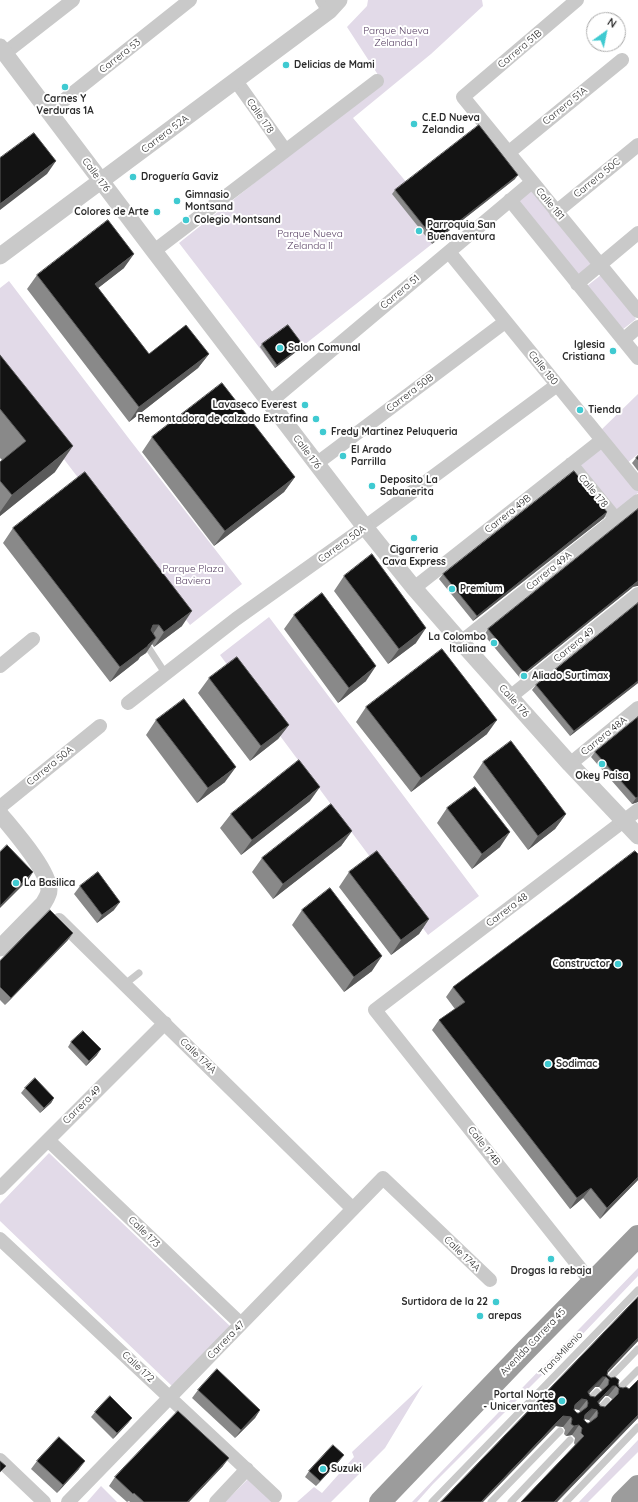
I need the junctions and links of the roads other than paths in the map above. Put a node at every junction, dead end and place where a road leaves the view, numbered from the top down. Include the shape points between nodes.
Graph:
1 (73, 0) edge
2 (190, 0) edge
3 (577, 0) edge
4 (330, 4) edge
5 (2, 50) edge
6 (622, 60) dead end
7 (236, 81) junction
8 (377, 81) dead end
9 (463, 97) joint
10 (49, 112) junction
11 (638, 145) edge
12 (285, 150) junction
13 (508, 153) junction
14 (101, 181) junction
15 (532, 182) junction
16 (510, 200) junction
17 (556, 212) junction
18 (638, 233) edge
19 (154, 251) junction
20 (449, 252) junction
21 (0, 256) edge
22 (600, 264) junction
23 (577, 284) junction
24 (638, 311) edge
25 (505, 322) junction
26 (638, 327) edge
27 (623, 340) junction
28 (638, 358) edge
29 (557, 385) junction
30 (270, 403) junction
31 (602, 440) junction
32 (316, 464) junction
33 (571, 464) junction
34 (638, 484) edge
35 (638, 501) edge
36 (615, 518) junction
37 (365, 527) junction
38 (414, 588) junction
39 (638, 594) edge
40 (33, 639) dead end
41 (461, 642) junction
42 (146, 644) edge
43 (0, 666) edge
44 (165, 673) junction
45 (510, 697) junction
46 (128, 703) dead end
47 (638, 708) edge
48 (100, 726) dead end
49 (570, 764) junction
50 (0, 807) edge
51 (638, 810) edge
52 (0, 814) edge
53 (624, 822) junction
54 (638, 836) edge
55 (46, 898) junction
56 (0, 948) edge
57 (139, 973) dead end
58 (125, 984) junction
59 (375, 1010) joint
60 (165, 1023) junction
61 (48, 1140) junction
62 (383, 1178) joint
63 (0, 1188) edge
64 (353, 1209) junction
65 (638, 1236) edge
66 (0, 1239) edge
67 (490, 1280) dead end
68 (592, 1282) junction
69 (638, 1290) edge
70 (241, 1324) junction
71 (638, 1349) edge
72 (638, 1370) edge
73 (604, 1384) edge
74 (597, 1392) edge
75 (615, 1394) edge
76 (170, 1397) junction
77 (607, 1401) edge
78 (586, 1403) edge
79 (596, 1413) edge
80 (638, 1427) edge
81 (560, 1431) edge
82 (570, 1440) dead end
83 (0, 1460) edge
84 (247, 1469) junction
85 (638, 1486) edge
86 (276, 1496) dead end
87 (44, 1502) edge
88 (68, 1502) edge
89 (216, 1502) edge
90 (380, 1502) edge
91 (432, 1502) edge
92 (491, 1502) edge
93 (511, 1502) edge
94 (566, 1502) edge
95 (622, 1502) edge

1 - 5 street
2 - 10 street, Carrera 53
3 - 9 street, Carrera 51B
4 - 7 street, Carrera 52A
5 - 10 street, Calle 176
6 - 13 street, Carrera 51A
7 - 12 street, Calle 178
7 - 14 street, Carrera 52A
8 - 12 street
9 - 13 street, Calle 181
10 - 14 street, Calle 176
11 - 17 street, Carrera 50C
12 - 19 street
13 - 15 street, Calle 181
14 - 19 street, Calle 176
14 - 21 street, Carrera 52A
15 - 16 street, Carrera 51
15 - 17 street, Calle 181
16 - 20 street, Carrera 51
16 - 23 street
17 - 22 street, Calle 181
18 - 22 street
19 - 30 street, Calle 176
20 - 25 street, Calle 180
20 - 30 street, Carrera 51
22 - 23 street
22 - 24 street, Calle 181
23 - 27 street
25 - 29 street, Calle 180
25 - 32 street, Carrera 50B
26 - 27 street
27 - 28 street
29 - 31 street, Calle 180
29 - 37 street, Carrera 50A
30 - 32 street, Calle 176
31 - 33 street, Carrera 49B
31 - 34 street, Calle 180
32 - 37 street, Calle 176
33 - 36 street, Calle 178
33 - 38 street, Carrera 49B
35 - 36 street, Carrera 49A
36 - 41 street, Carrera 49A
37 - 38 street, Calle 176
37 - 44 street, Carrera 50A
38 - 41 street, Calle 176
39 - 45 street, Carrera 49
40 - 43 street
41 - 45 street, Calle 176
42 - 44 lane
44 - 46 street, Carrera 50A
45 - 49 street, Calle 176
47 - 49 street, Carrera 48A
48 - 50 street, Carrera 50A
49 - 53 street, Calle 176
51 - 53 street, Carrera 48
52 - 55 street via 43,870 49,887
53 - 54 street, Calle 176
53 - 59 street, Carrera 48
55 - 56 street
55 - 58 street, Calle 174A
57 - 58 lane
58 - 60 street, Calle 174A
59 - 68 street, Calle 174B
60 - 61 street, Carrera 49
60 - 64 street, Calle 174A
61 - 63 street, Carrera 49
61 - 70 street, Calle 173
62 - 64 street, Carrera 47
62 - 67 street, Calle 174A
64 - 70 street, Carrera 47
65 - 68 highway, Avenida Carrera 45
66 - 76 street, Calle 172
68 - 90 highway, Avenida Carrera 45
69 - 91 lane, TransMilenio
70 - 76 street, Carrera 47
71 - 73 lane
72 - 75 lane
74 - 78 lane
76 - 84 street, Calle 172
76 - 88 street, Carrera 47
77 - 79 lane
80 - 94 lane
81 - 92 lane
82 - 93 lane
83 - 87 street
84 - 86 street, Calle 172
84 - 89 street
85 - 95 highway

